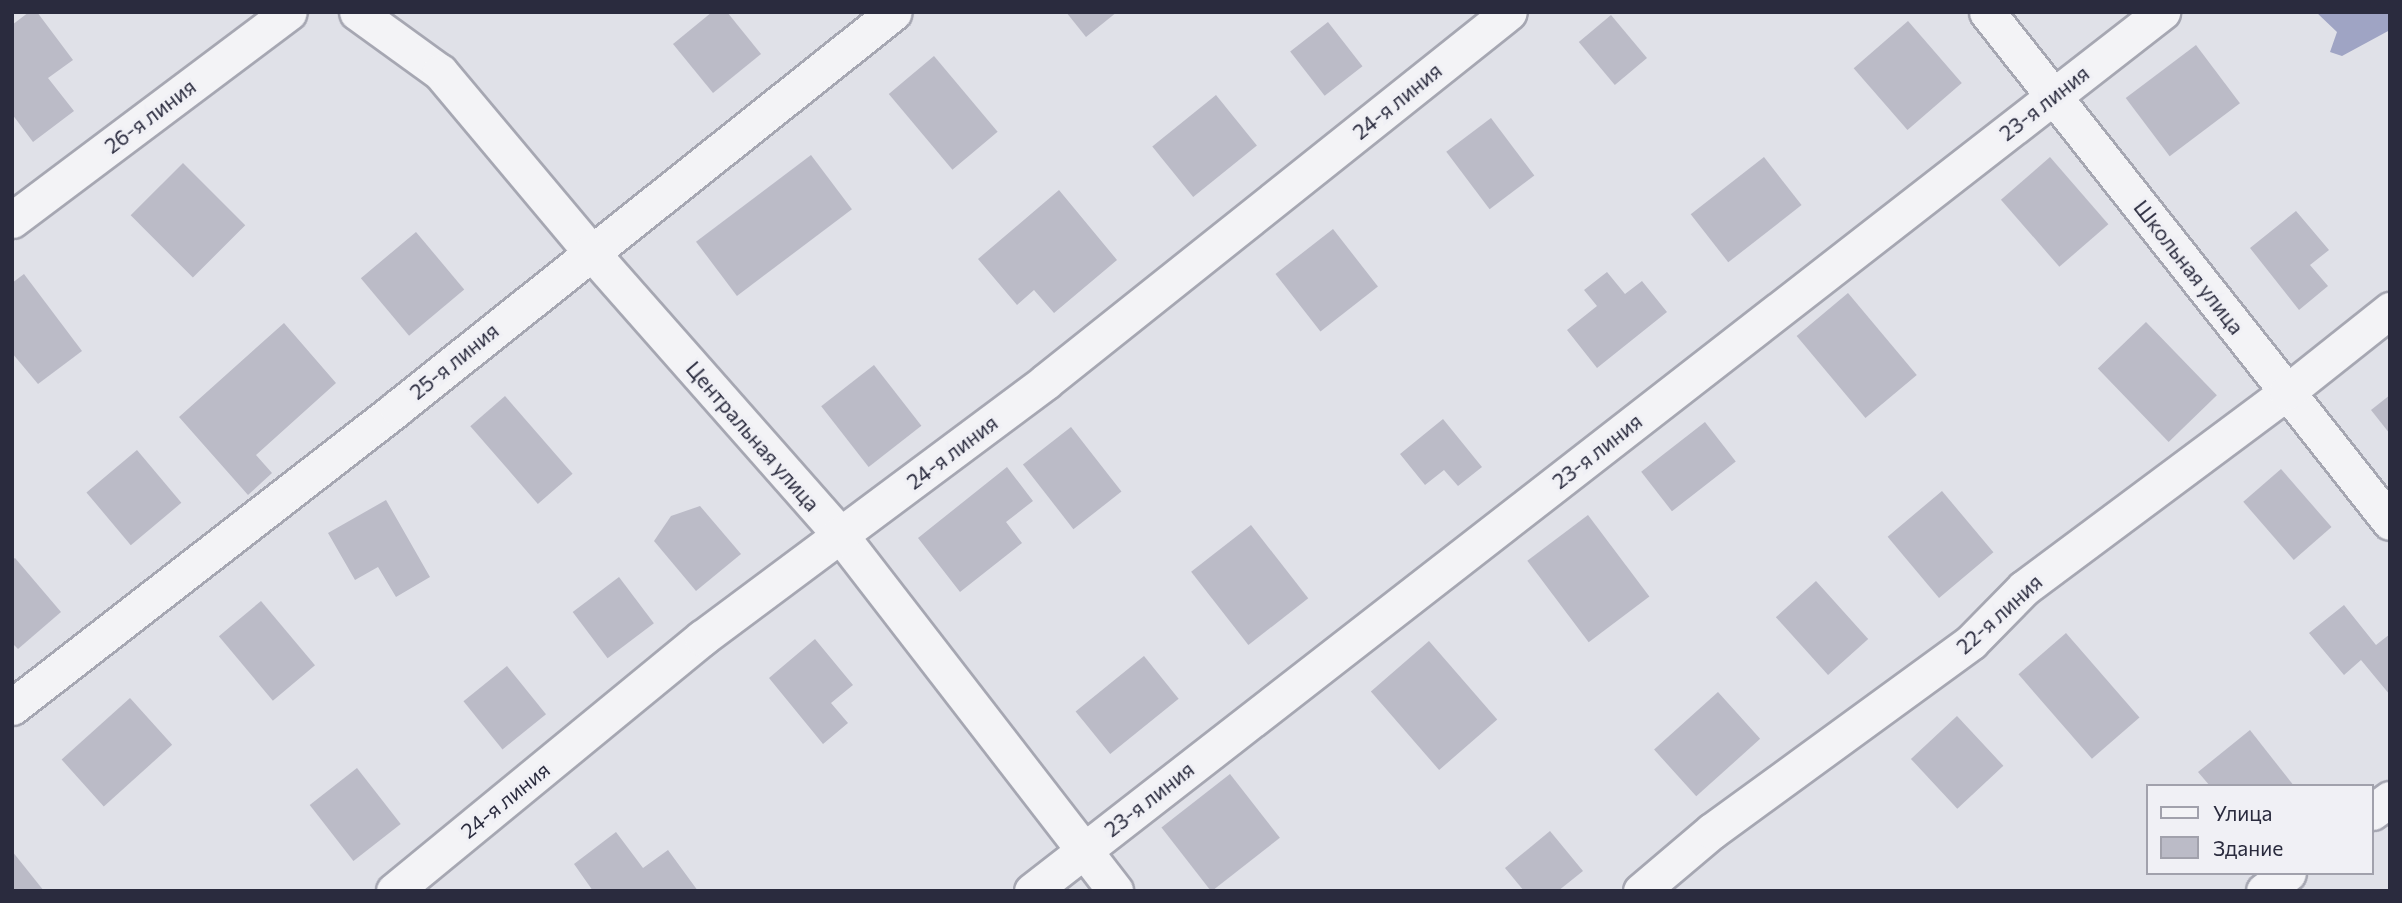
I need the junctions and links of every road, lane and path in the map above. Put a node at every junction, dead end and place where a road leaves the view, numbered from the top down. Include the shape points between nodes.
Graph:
1 (289, 12) edge
2 (357, 12) edge
3 (894, 12) edge
4 (1509, 12) edge
5 (1987, 12) edge
6 (2162, 12) edge
7 (2054, 95) junction
8 (12, 220) edge
9 (591, 251) junction
10 (2390, 310) edge
11 (2287, 392) junction
12 (2390, 522) edge
13 (841, 536) junction
14 (12, 707) edge
15 (2390, 799) edge
16 (2374, 811) edge
17 (1084, 850) junction
18 (2285, 875) edge
19 (394, 891) edge
20 (1032, 891) edge
21 (1115, 891) edge
22 (1640, 891) edge
23 (2264, 891) edge

1 - 8 street, 26-я линия
2 - 9 street, Центральная улица via 440,72
3 - 9 street, 25-я линия
4 - 13 street, 24-я линия via 1045,382
5 - 7 street, Школьная улица
6 - 7 street, 23-я линия
7 - 11 street, Школьная улица
7 - 17 street, 23-я линия
9 - 13 street, Центральная улица
9 - 14 street, 25-я линия
10 - 11 street, 22-я линия
11 - 12 street, Школьная улица
11 - 22 street, 22-я линия via 2024,588 1971,642 1712,831
13 - 17 street, Центральная улица
13 - 19 street, 24-я линия via 702,638
15 - 16 street
17 - 20 street, 23-я линия
17 - 21 street, Центральная улица
18 - 23 street

